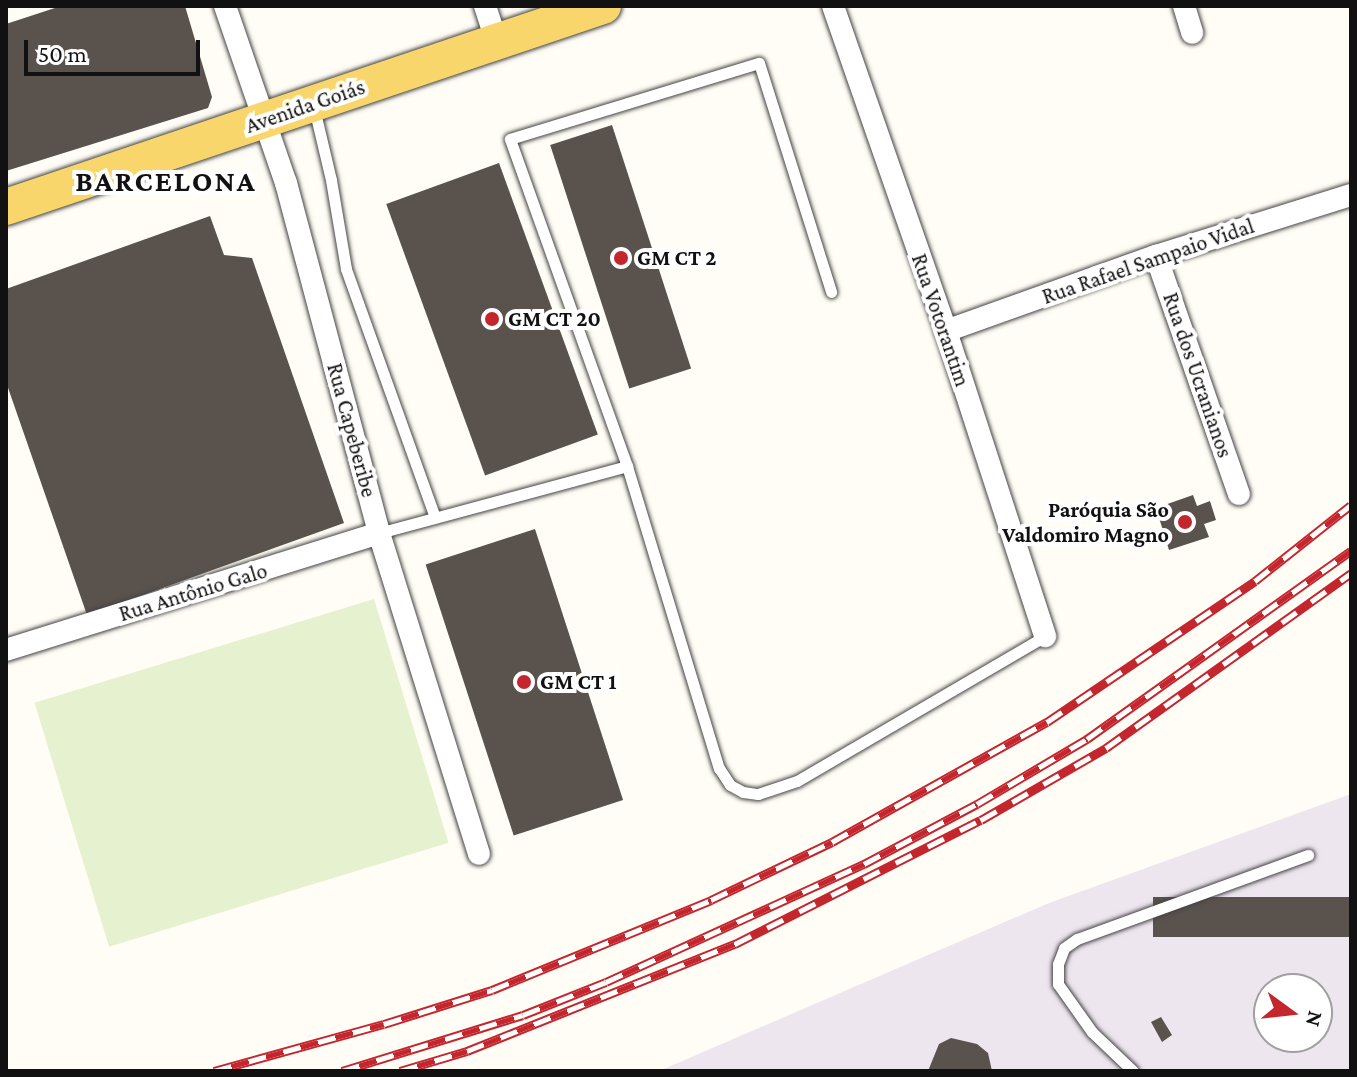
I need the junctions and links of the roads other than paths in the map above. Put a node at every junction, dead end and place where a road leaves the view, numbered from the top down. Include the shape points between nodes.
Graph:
1 (225, 6) edge
2 (485, 6) edge
3 (603, 6) edge
4 (833, 6) edge
5 (1184, 6) edge
6 (1192, 33) dead end
7 (497, 42) junction
8 (313, 104) junction
9 (264, 120) junction
10 (1351, 195) edge
11 (6, 207) edge
12 (1156, 256) junction
13 (831, 292) dead end
14 (946, 331) junction
15 (627, 466) junction
16 (1239, 494) dead end
17 (435, 518) junction
18 (379, 533) junction
19 (1045, 636) joint
20 (6, 650) edge
21 (479, 854) dead end
22 (1308, 855) dead end
23 (1133, 1071) edge

1 - 9 street, Rua Capeberibe
2 - 7 street
3 - 7 main road, Avenida Goiás
4 - 14 street, Rua Votorantim
5 - 6 street
7 - 8 main road, Avenida Goiás
8 - 9 main road, Avenida Goiás
8 - 17 lane via 346,269
9 - 11 main road, Avenida Goiás
9 - 18 street, Rua Capeberibe via 286,183
10 - 12 street, Rua Rafael Sampaio Vidal
12 - 14 street, Rua Rafael Sampaio Vidal
12 - 16 street, Rua dos Ucranianos
13 - 15 lane via 759,63 510,139
14 - 19 street, Rua Votorantim
15 - 17 lane
15 - 19 lane via 719,768 730,785 743,792 758,794 797,781
17 - 18 lane
18 - 20 street, Rua Antônio Galo
18 - 21 street, Rua Capeberibe
22 - 23 lane via 1064,948 1058,984 1092,1032

